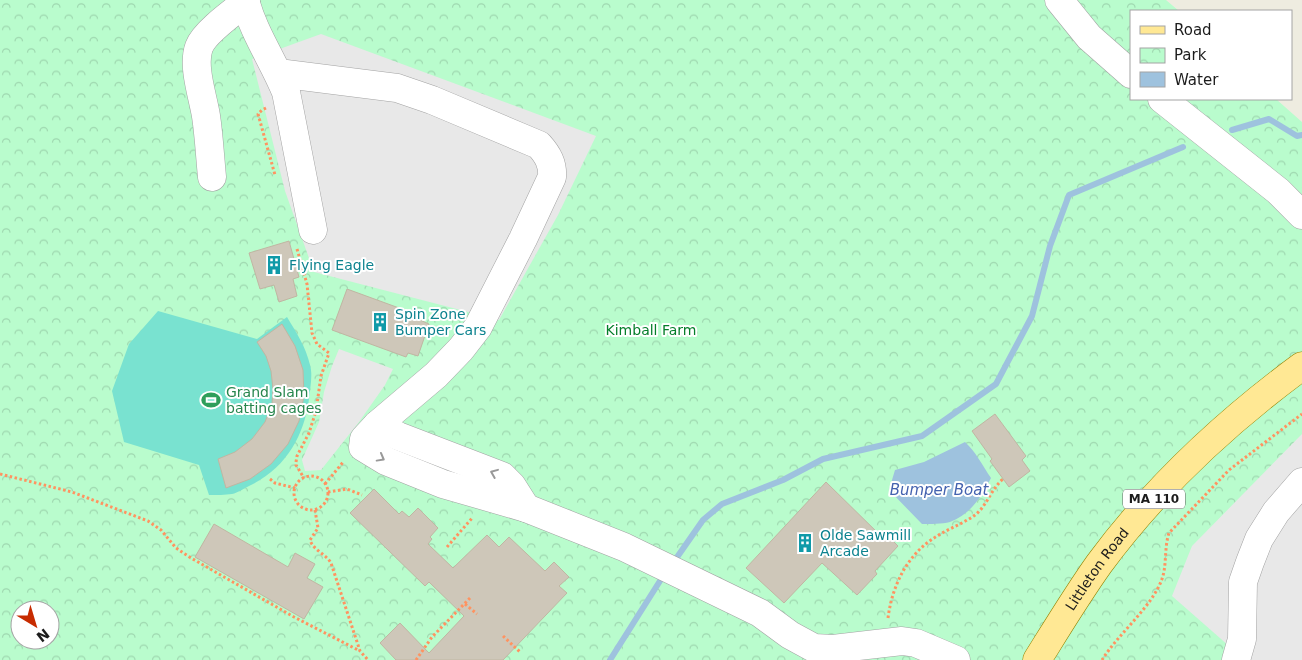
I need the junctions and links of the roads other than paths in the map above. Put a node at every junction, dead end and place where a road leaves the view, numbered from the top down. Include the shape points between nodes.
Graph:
1 (1059, 0) edge
2 (246, 1) edge
3 (278, 73) junction
4 (1130, 73) edge
5 (1163, 100) edge
6 (212, 177) dead end
7 (1302, 215) edge
8 (305, 239) road end
9 (1302, 366) edge
10 (378, 425) junction
11 (1302, 482) edge
12 (526, 508) junction
13 (956, 660) edge
14 (1037, 660) edge
15 (1236, 660) edge

1 - 4 lane via 1089,36
2 - 3 lane
2 - 6 lane via 219,23 199,47 198,70
3 - 8 lane via 288,101 300,171
3 - 10 lane via 397,88 432,100 539,145 552,168 552,177 478,327 436,375
5 - 7 lane via 1278,191
9 - 14 main road, Littleton Road / MA 110 via 1232,422 1155,497 1099,564
12 -> 10 lane via 502,476 398,436
10 -> 12 lane via 364,439 363,446 386,461 442,484
11 - 15 lane via 1276,512 1259,539 1250,562 1243,582 1242,638
12 - 13 lane via 624,547 718,592 760,613 814,648 833,649 902,641 916,643

